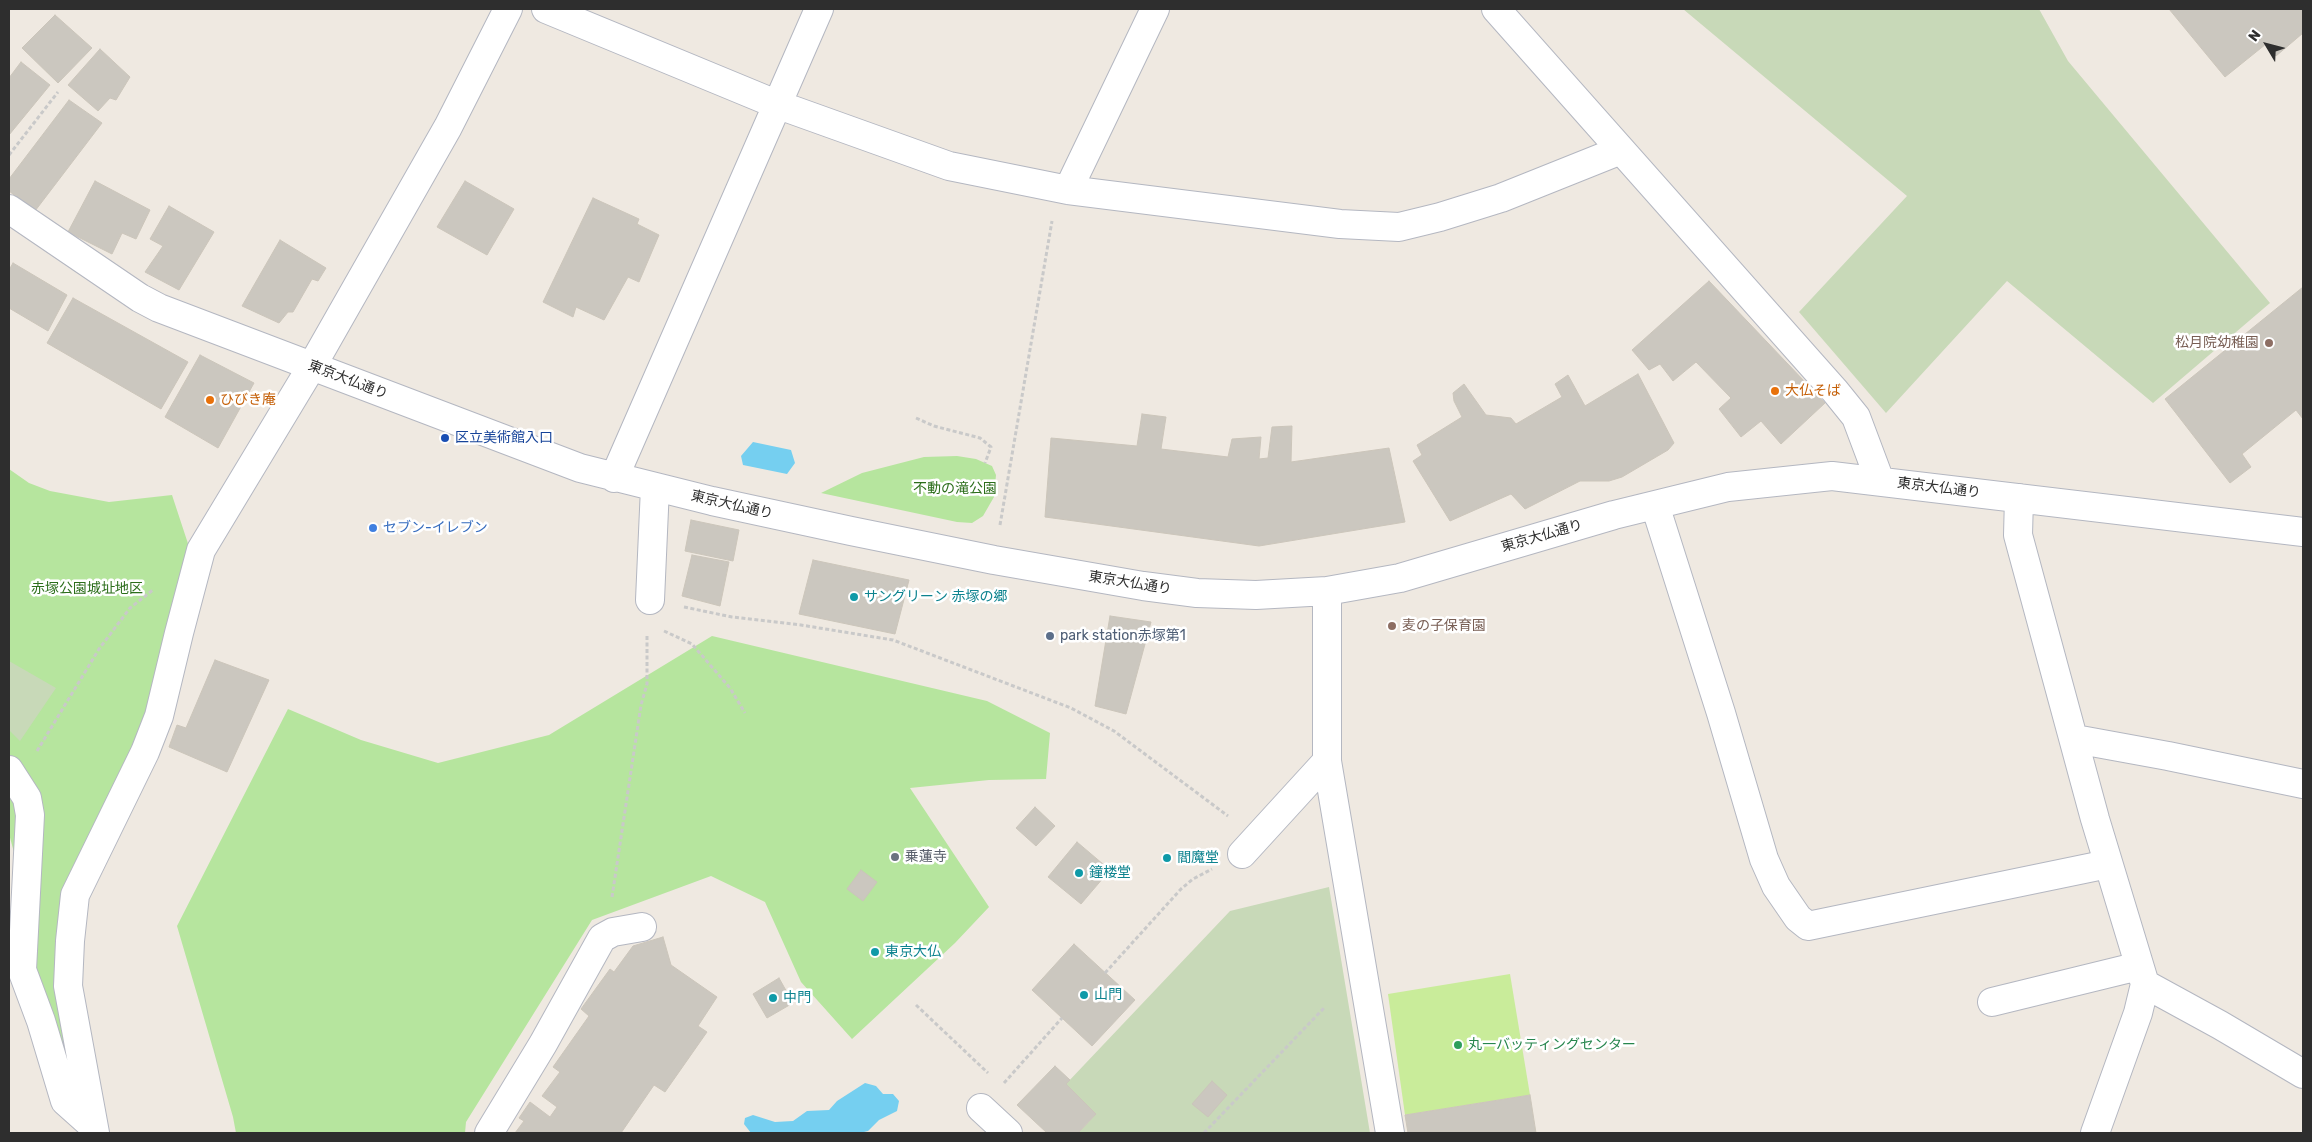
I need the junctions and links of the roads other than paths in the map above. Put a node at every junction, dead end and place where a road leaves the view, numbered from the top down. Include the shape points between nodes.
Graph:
1 (508, 9) edge
2 (546, 9) edge
3 (818, 9) edge
4 (1155, 9) edge
5 (1496, 9) edge
6 (776, 104) junction
7 (1621, 150) junction
8 (1063, 189) junction
9 (9, 209) edge
10 (312, 366) junction
11 (614, 478) junction
12 (1880, 482) junction
13 (655, 487) junction
14 (2018, 498) junction
15 (1655, 505) junction
16 (2303, 532) edge
17 (1327, 591) junction
18 (649, 612) road end
19 (2075, 739) junction
20 (1327, 761) junction
21 (9, 770) edge
22 (2303, 784) edge
23 (1249, 846) road end
24 (2108, 864) junction
25 (642, 926) dead end
26 (2142, 975) junction
27 (1992, 1002) dead end
28 (2303, 1074) edge
29 (981, 1108) road end
30 (94, 1130) edge
31 (489, 1133) edge
32 (1008, 1133) edge
33 (1390, 1133) edge
34 (2095, 1133) edge

1 - 10 street via 448,127
2 - 6 street
3 - 6 street
4 - 8 street
5 - 7 street
6 - 8 street via 950,166
6 - 11 street
7 - 8 street via 1501,198 1440,218 1399,227 1340,224
7 - 12 street via 1846,404 1856,418
9 - 10 street, 東京大仏通り via 160,308
10 - 11 street, 東京大仏通り via 539,454
10 - 30 street via 201,550 160,716 75,896 68,986
11 - 13 street, 東京大仏通り
12 - 14 street, 東京大仏通り
12 - 15 street, 東京大仏通り via 1832,476 1784,480 1728,487
13 - 17 street, 東京大仏通り via 994,560 1196,594
13 - 18 street
14 - 16 street, 東京大仏通り
14 - 19 street via 2018,535
15 - 17 street, 東京大仏通り via 1400,578
15 - 24 street via 1764,859 1776,886 1798,918 1808,926
17 - 20 street
19 - 22 street
19 - 24 street
20 - 23 street
20 - 33 street
21 - 30 street via 27,798 30,815 22,970 65,1101
24 - 26 street
25 - 31 street via 613,932 602,938
26 - 27 street
26 - 28 street
26 - 34 street via 2138,1013
29 - 32 street

